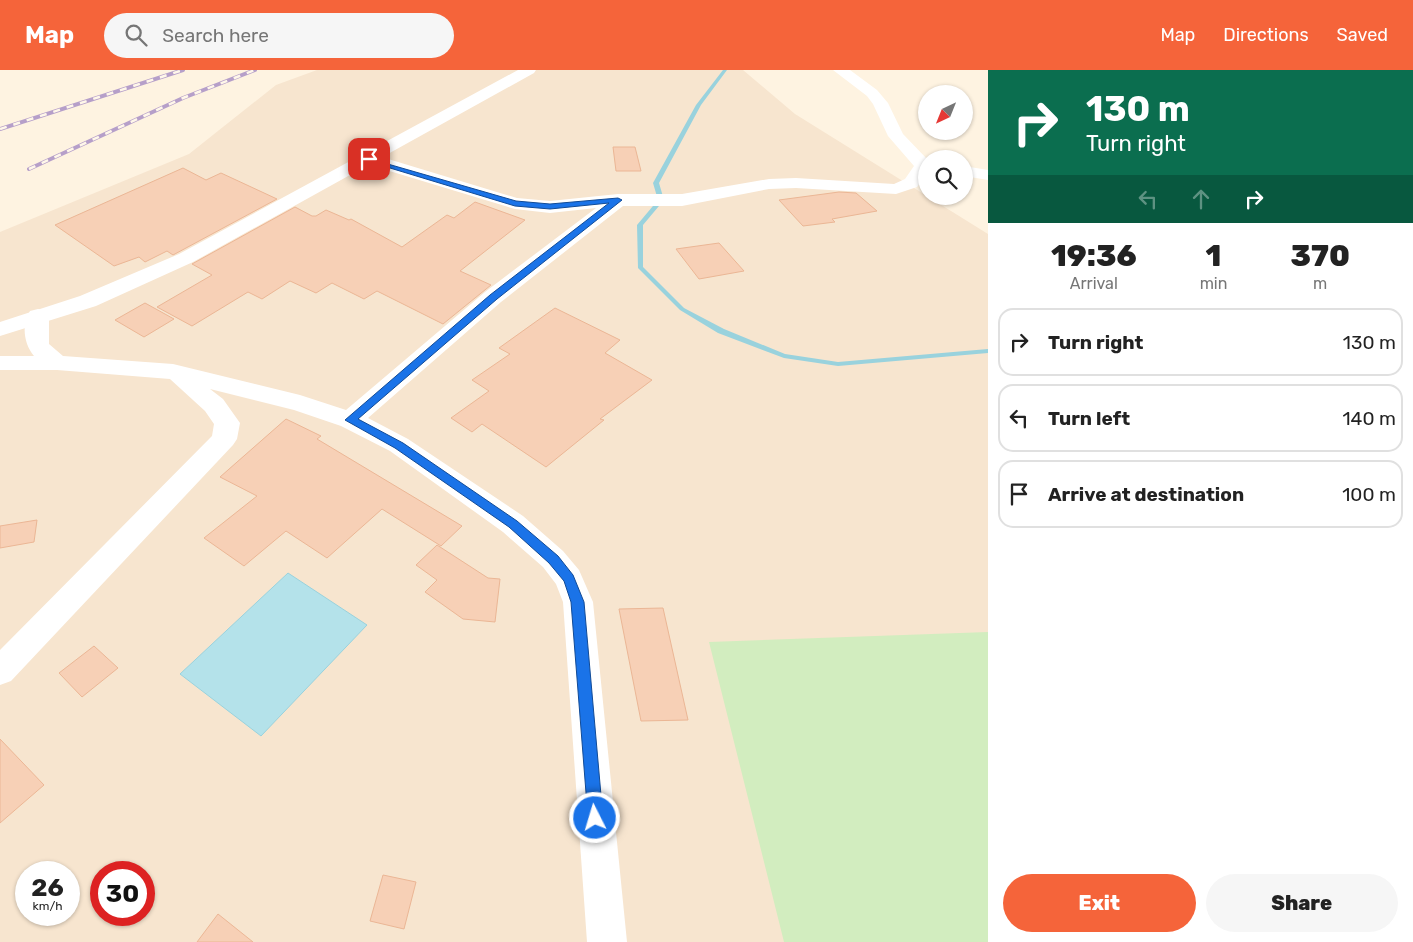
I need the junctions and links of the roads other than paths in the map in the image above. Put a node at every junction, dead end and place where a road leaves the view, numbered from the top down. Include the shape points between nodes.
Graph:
1 (529, 70) edge
2 (840, 70) edge
3 (918, 158) edge
4 (369, 159) junction
5 (973, 172) edge
6 (918, 175) edge
7 (988, 175) edge
8 (628, 200) junction
9 (38, 316) junction
10 (0, 329) edge
11 (0, 363) edge
12 (57, 363) junction
13 (173, 372) junction
14 (350, 420) junction
15 (0, 671) edge
16 (607, 942) edge

1 - 4 street
2 - 3 street via 872,93 896,136
4 - 8 street via 515,203 550,206
4 - 9 street via 186,258 88,301
5 - 7 street
6 - 8 street via 911,183 896,189 768,184 682,200
8 - 14 street via 493,297
9 - 10 street
9 - 12 street via 35,340 41,351
11 - 12 street
12 - 13 street
13 - 14 street via 300,403
13 - 15 street via 214,405 227,423 224,438
14 - 16 street via 399,445 513,524 553,559 569,578 578,602

